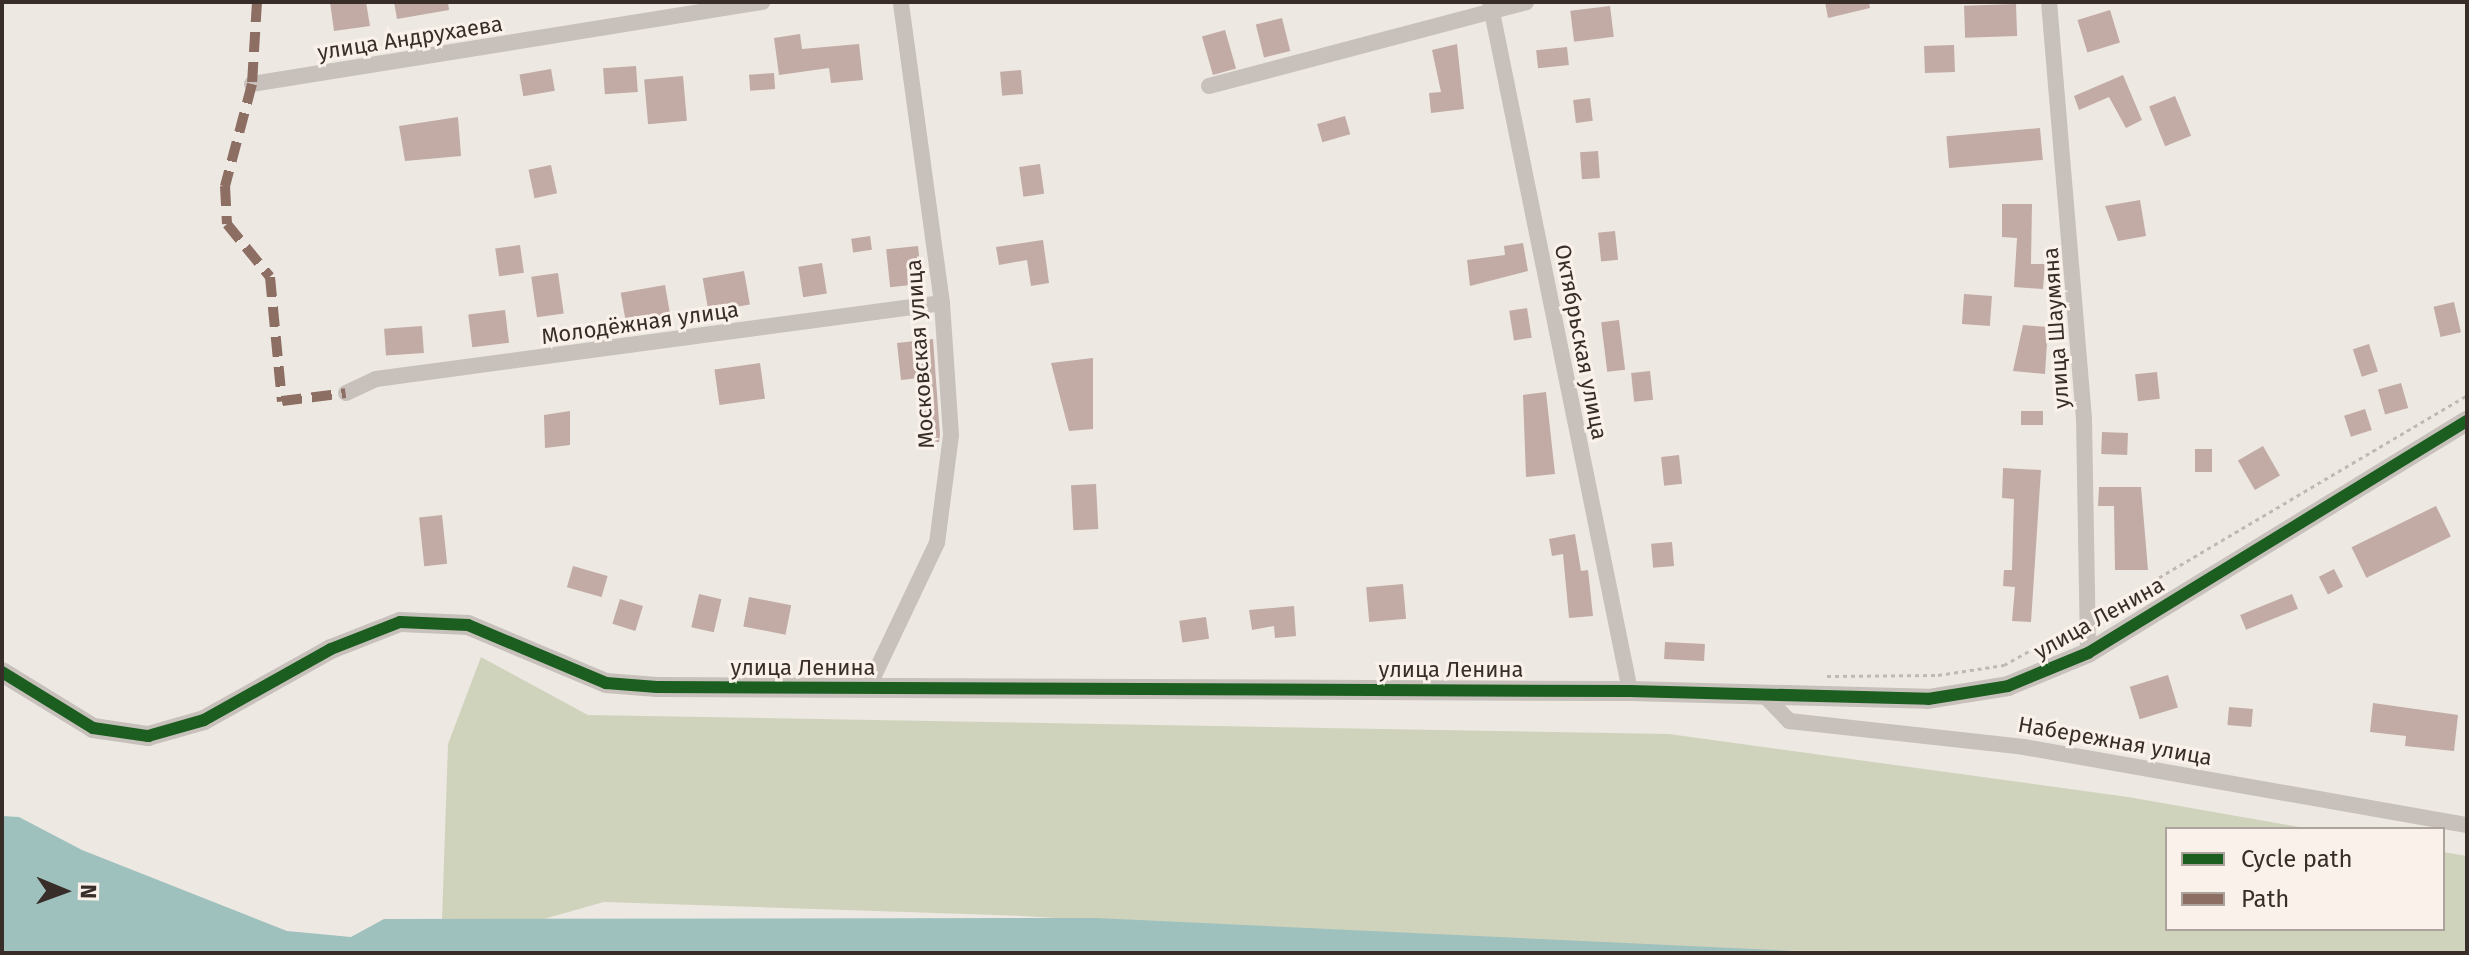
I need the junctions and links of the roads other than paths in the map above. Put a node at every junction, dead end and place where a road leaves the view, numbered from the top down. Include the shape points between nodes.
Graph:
1 (762, 2) edge
2 (901, 2) edge
3 (1526, 2) edge
4 (2049, 2) edge
5 (1490, 6) edge
6 (252, 84) dead end
7 (1209, 86) dead end
8 (942, 303) junction
9 (346, 393) dead end
10 (2467, 421) edge
11 (2088, 653) junction
12 (2, 672) edge
13 (868, 688) junction
14 (1630, 691) junction
15 (1765, 696) junction
16 (2467, 825) edge

1 - 6 street, улица Андрухаева
2 - 8 street, Московская улица
3 - 5 street
4 - 11 street, улица Шаумяна via 2083,404
5 - 7 street
5 - 14 street, Октябрьская улица
8 - 9 street, Молодёжная улица via 376,379
8 - 13 street, Московская улица via 951,435 937,543
10 - 11 street, улица Ленина
11 - 15 street, улица Ленина via 2008,686 1928,699
12 - 13 street, улица Ленина via 93,728 148,736 204,720 374,630 400,622 468,625 606,683
13 - 14 street, улица Ленина
14 - 15 street, улица Ленина
15 - 16 street, Набережная улица via 1789,721 2024,747

